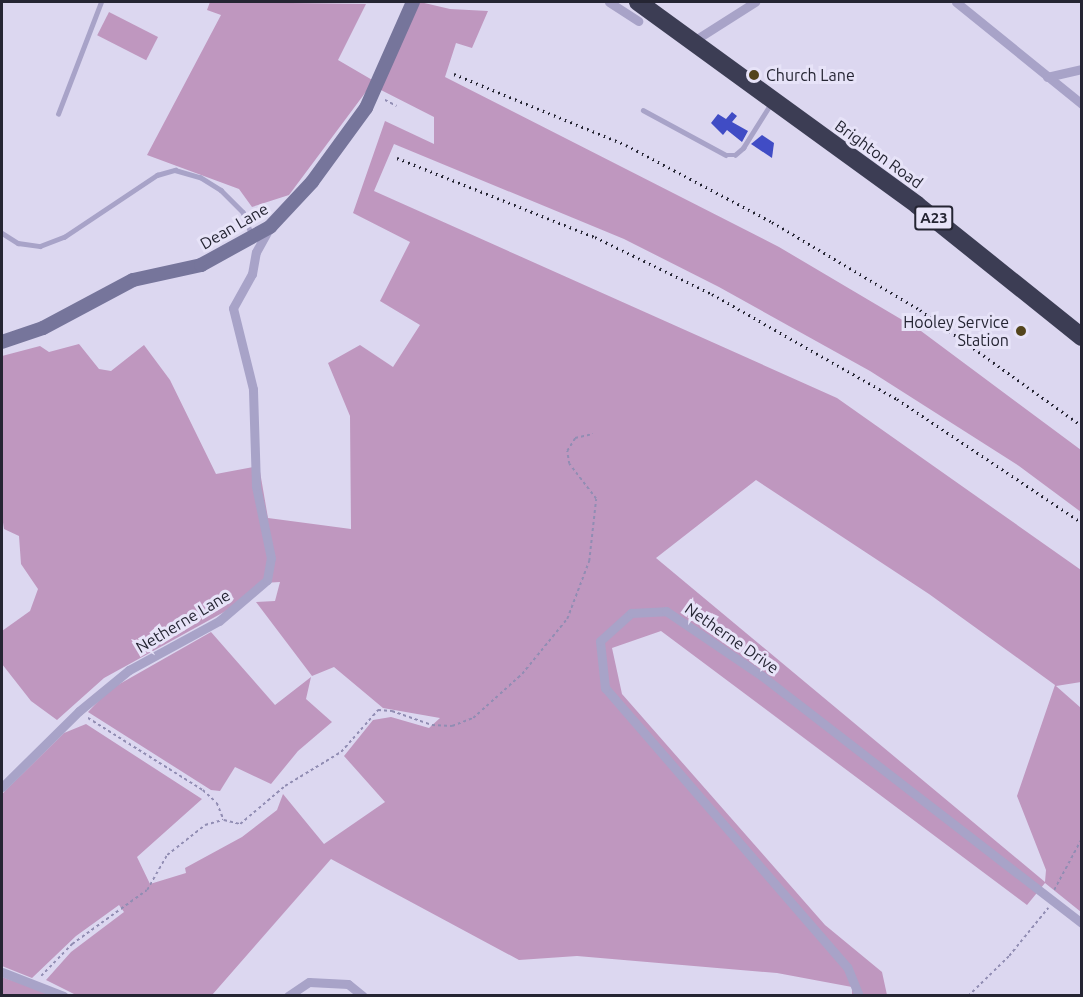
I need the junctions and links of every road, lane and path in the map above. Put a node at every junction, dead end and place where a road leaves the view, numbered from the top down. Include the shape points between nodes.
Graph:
1 (102, 2) edge
2 (413, 2) edge
3 (609, 2) edge
4 (755, 2) edge
5 (956, 2) edge
6 (640, 8) edge
7 (692, 42) junction
8 (1082, 69) edge
9 (1047, 77) junction
10 (373, 94) junction
11 (773, 101) junction
12 (1082, 104) edge
13 (397, 106) dead end
14 (643, 110) dead end
15 (58, 114) dead end
16 (270, 227) junction
17 (2, 233) edge
18 (252, 236) junction
19 (1082, 337) edge
20 (2, 342) edge
21 (593, 434) dead end
22 (79, 711) junction
23 (2, 787) edge
24 (224, 820) junction
25 (1082, 838) edge
26 (1051, 900) junction
27 (1082, 923) edge
28 (2, 972) edge
29 (33, 985) junction
30 (64, 996) edge
31 (288, 996) edge
32 (363, 996) edge
33 (859, 996) edge
34 (968, 996) edge

1 - 15 lane
2 - 10 street, Dean Lane
3 - 6 street, Brighton Road
4 - 7 street
5 - 9 street
6 - 7 highway, Brighton Road / A23
7 - 11 highway, Brighton Road / A23
8 - 9 street
9 - 12 street
10 - 13 path
10 - 16 street, Dean Lane via 312,182
11 - 14 lane via 735,155 715,151
11 - 19 highway, Brighton Road / A23 via 917,205
16 - 18 street, Dean Lane
16 - 22 street, Netherne Lane via 256,252 252,274 233,308 254,389 256,486 271,558 267,580 219,621 129,670
17 - 18 lane via 18,243 48,243 158,175 175,170 200,177 221,190 243,212
18 - 20 street, Dean Lane via 201,265 133,280 44,328
21 - 24 path via 575,438 567,451 569,464 596,499 589,561 567,619 522,674 493,704 452,726 432,725 378,710 341,752 285,786 240,824
22 - 23 street, Netherne Lane
22 - 24 path via 203,790 217,803
24 - 29 path via 205,825 167,855 147,890 72,944
25 - 26 path
26 - 27 street, Netherne Drive
26 - 33 street, Netherne Drive via 762,676 666,611 631,613 600,641 605,688 847,967
26 - 34 path via 1009,956
28 - 29 street
29 - 30 street
31 - 32 street via 309,982 348,984

